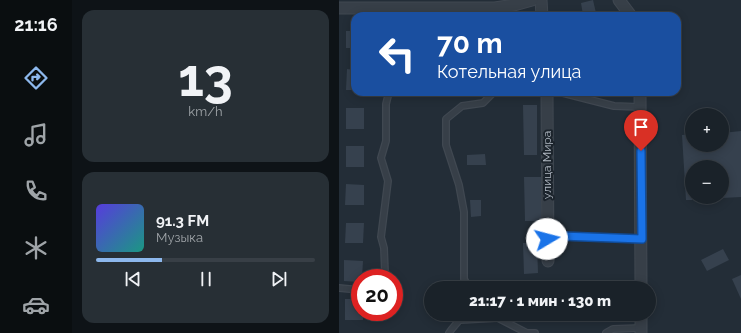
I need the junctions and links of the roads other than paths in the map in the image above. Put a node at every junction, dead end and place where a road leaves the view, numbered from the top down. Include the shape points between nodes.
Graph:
1 (532, 0) edge
2 (541, 0) edge
3 (619, 0) edge
4 (339, 8) edge
5 (390, 12) edge
6 (496, 12) edge
7 (542, 12) edge
8 (628, 12) edge
9 (388, 96) edge
10 (490, 96) edge
11 (547, 96) edge
12 (575, 96) edge
13 (640, 96) edge
14 (640, 107) junction
15 (547, 239) junction
16 (642, 239) junction
17 (548, 261) dead end
18 (385, 269) edge
19 (464, 279) edge
20 (641, 281) edge
21 (339, 288) edge
22 (351, 289) edge
23 (458, 321) edge
24 (503, 321) edge
25 (641, 331) edge
26 (449, 333) edge
27 (535, 333) edge
28 (606, 333) edge

1 - 6 street
2 - 7 street
3 - 8 street
4 - 5 street
5 - 6 street
9 - 18 lane via 386,141 381,158 388,181 381,237
10 - 19 lane via 483,103 462,106 446,119 446,145 459,185 464,212
11 - 15 street, улица Мира
12 - 14 lane via 614,106
13 - 14 street
14 - 16 street
15 - 16 lane via 561,236
15 - 17 street, улица Мира
16 - 20 street
21 - 22 lane
23 - 26 lane
24 - 27 lane via 527,333
25 - 28 lane via 613,330

